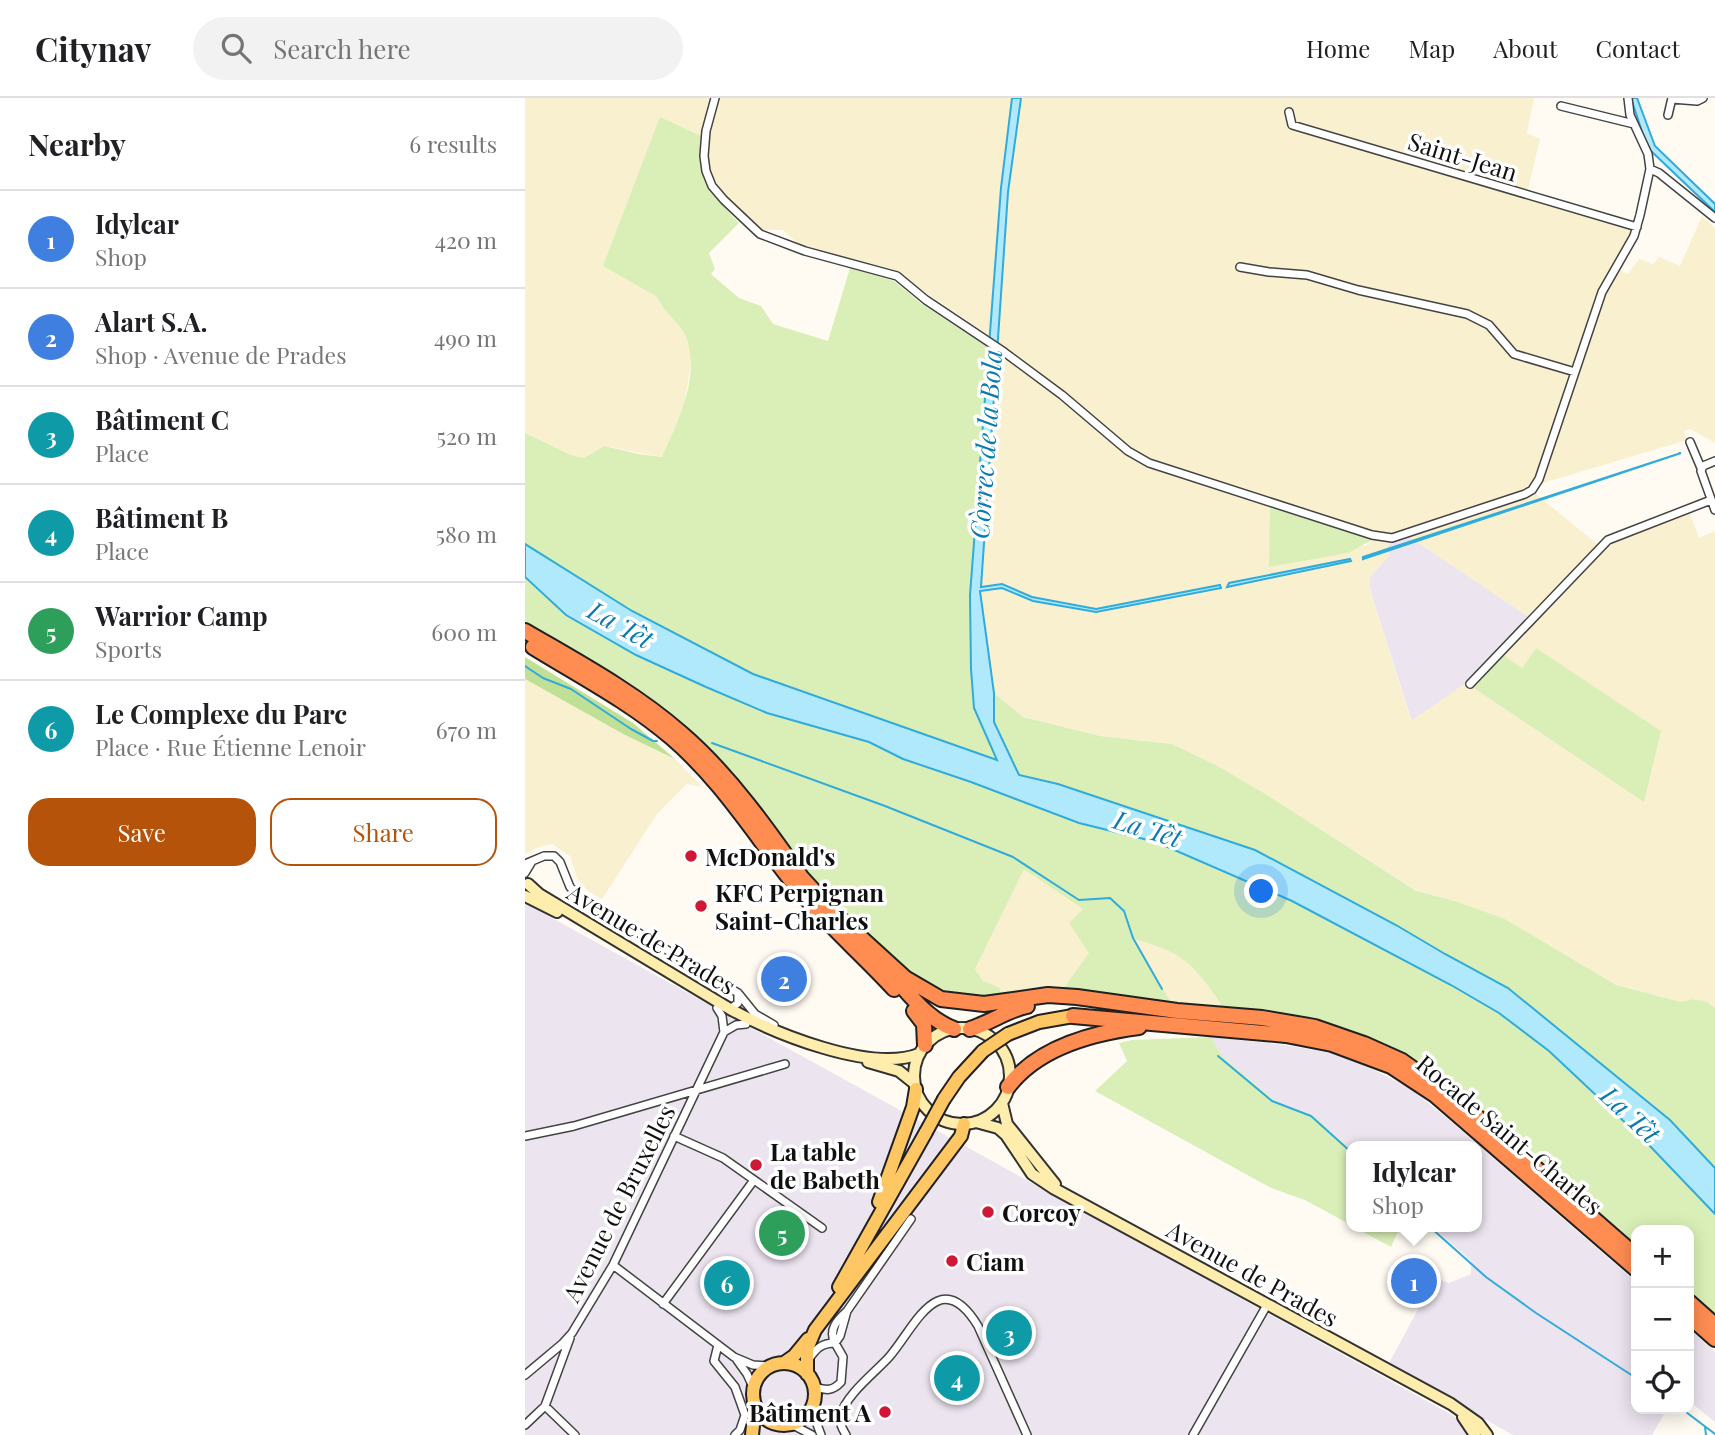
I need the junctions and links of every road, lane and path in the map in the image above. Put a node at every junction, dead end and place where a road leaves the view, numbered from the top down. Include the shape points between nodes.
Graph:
1 (715, 98) edge
2 (1628, 98) edge
3 (1703, 98) edge
4 (1672, 99) edge
5 (1561, 106) dead end
6 (1289, 112) dead end
7 (1668, 114) dead end
8 (1634, 124) junction
9 (1650, 169) junction
10 (1715, 218) edge
11 (1637, 228) junction
12 (1240, 267) dead end
13 (1575, 372) junction
14 (1690, 442) dead end
15 (1715, 461) edge
16 (1701, 468) junction
17 (1711, 500) junction
18 (1715, 510) edge
19 (525, 631) edge
20 (525, 642) edge
21 (1470, 684) dead end
22 (528, 864) edge
23 (803, 878) junction
24 (526, 884) edge
25 (893, 982) junction
26 (739, 993) junction
27 (717, 1009) junction
28 (730, 1009) junction
29 (1073, 1016) junction
30 (746, 1024) junction
31 (1304, 1025) junction
32 (954, 1029) junction
33 (970, 1029) junction
34 (724, 1032) junction
35 (1262, 1033) junction
36 (1348, 1038) junction
37 (808, 1044) junction
38 (922, 1049) junction
39 (785, 1064) dead end
40 (705, 1072) junction
41 (725, 1080) junction
42 (915, 1086) junction
43 (1008, 1087) junction
44 (695, 1089) junction
45 (1002, 1103) junction
46 (970, 1123) junction
47 (525, 1136) edge
48 (674, 1136) junction
49 (754, 1180) junction
50 (1070, 1196) junction
51 (911, 1219) dead end
52 (822, 1228) dead end
53 (860, 1249) junction
54 (1631, 1252) edge
55 (613, 1265) junction
56 (1631, 1265) edge
57 (663, 1304) junction
58 (1267, 1305) junction
59 (1694, 1306) edge
60 (1694, 1320) edge
61 (1715, 1325) edge
62 (815, 1330) junction
63 (572, 1333) junction
64 (1715, 1339) edge
65 (835, 1343) junction
66 (718, 1345) junction
67 (734, 1357) junction
68 (784, 1363) junction
69 (769, 1366) junction
70 (807, 1368) junction
71 (525, 1375) edge
72 (753, 1387) junction
73 (814, 1387) junction
74 (1417, 1387) junction
75 (545, 1406) junction
76 (755, 1406) junction
77 (811, 1408) junction
78 (787, 1424) junction
79 (525, 1425) edge
80 (575, 1435) edge
81 (735, 1435) edge
82 (752, 1435) edge
83 (759, 1435) edge
84 (812, 1435) edge
85 (821, 1435) edge
86 (846, 1435) edge
87 (1027, 1435) edge
88 (1193, 1435) edge
89 (1475, 1435) edge
90 (1487, 1435) edge

1 - 13 street via 706,131 706,171 724,200 760,234 888,272 1004,352 1149,463 1373,535 1392,538 1532,490
2 - 8 street
3 - 4 street
4 - 7 street
5 - 8 street
6 - 11 street, Saint-Jean via 1292,125
8 - 9 street
9 - 10 street
9 - 11 street
11 - 13 street via 1602,292
12 - 13 street via 1307,275 1467,314 1492,328 1514,354
14 - 16 street
15 - 16 street
16 - 17 street
17 - 18 street
17 - 21 street via 1608,540
19 - 23 highway via 680,732 720,771
20 - 25 highway via 672,738 730,798 818,913
22 - 24 street
22 - 26 street via 554,856 581,898
23 - 25 highway
23 - 31 highway via 905,978 941,999 984,1004 1067,996
24 - 27 main road, Avenue de Prades via 591,931
24 - 28 main road, Avenue de Prades
25 - 32 highway via 929,1016
25 - 38 highway via 924,1024
26 - 28 street via 738,1003
26 - 37 street via 755,1014
27 - 30 main road, Avenue de Prades
27 - 34 street
28 - 37 main road, Avenue de Prades
29 - 35 highway
29 - 36 highway via 1093,1013 1235,1023
29 - 53 main road, bridge via 1008,1034 983,1051 959,1077
30 - 34 street
30 - 42 main road, Avenue de Prades via 791,1044 899,1071
31 - 33 highway via 1057,1002 1016,1008
31 - 36 highway
32 - 33 main road
32 - 38 main road via 943,1031
33 - 43 main road via 985,1034 1002,1050 1008,1064
34 - 40 street, Avenue de Bruxelles
35 - 43 highway via 1143,1027 1114,1030 1035,1061
35 - 56 highway, Rocade Saint-Charles via 1332,1044 1413,1079
36 - 54 highway, Rocade Saint-Charles via 1402,1061 1430,1079
37 - 38 main road, Avenue de Prades via 887,1059 902,1059
38 - 42 main road via 914,1068
39 - 41 street
40 - 41 street
40 - 44 street, Avenue de Bruxelles
41 - 44 street
42 - 46 main road via 931,1112 947,1121
42 - 53 main road via 913,1107
43 - 45 main road
44 - 47 street
44 - 48 street, Avenue de Bruxelles
45 - 46 main road via 986,1118
45 - 50 main road, Avenue de Prades via 1016,1137
46 - 50 main road, Avenue de Prades via 998,1128 1032,1174
46 - 62 main road
48 - 49 street via 723,1158
48 - 55 street, Avenue de Bruxelles
49 - 52 street
49 - 57 street
50 - 58 main road, Avenue de Prades
51 - 65 street via 846,1311
53 - 62 main road
55 - 57 street
55 - 63 street, Avenue de Bruxelles
57 - 66 street
58 - 74 main road, Avenue de Prades
58 - 88 street
59 - 61 highway
60 - 64 highway
62 - 68 main road
62 - 70 main road via 807,1349
63 - 71 street, Avenue de Bruxelles
63 - 75 street
65 - 70 street via 821,1345
65 - 73 street via 843,1357 841,1382 835,1389
66 - 67 street
66 - 81 street via 714,1361 734,1387 745,1415
67 - 69 street
67 - 72 street
68 - 69 main road
68 - 70 main road
69 - 72 main road
70 - 73 main road
72 - 76 main road
73 - 77 main road
74 - 89 main road, Avenue de Prades via 1461,1415
74 - 90 main road, Avenue de Prades via 1462,1410
75 - 79 street
75 - 80 street
76 - 78 main road via 767,1420
76 - 82 main road
77 - 78 main road
77 - 85 street
78 - 83 main road
78 - 84 street
86 - 87 street via 840,1424 848,1402 919,1314 933,1302 947,1299 968,1309 978,1326

